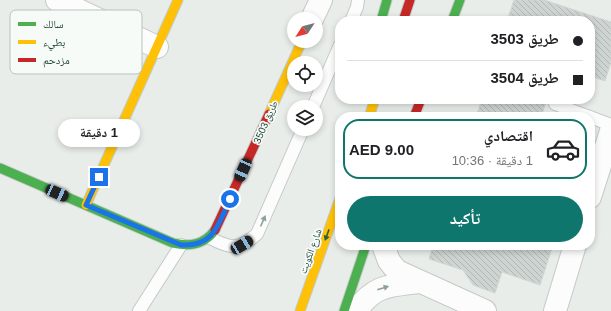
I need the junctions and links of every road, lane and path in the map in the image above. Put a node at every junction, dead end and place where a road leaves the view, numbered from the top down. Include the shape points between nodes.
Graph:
1 (57, 0) edge
2 (178, 0) edge
3 (320, 0) edge
4 (358, 0) edge
5 (387, 0) edge
6 (410, 0) edge
7 (460, 0) edge
8 (78, 10) edge
9 (315, 12) edge
10 (353, 16) edge
11 (382, 16) edge
12 (404, 16) edge
13 (454, 16) edge
14 (142, 40) edge
15 (157, 47) junction
16 (299, 48) edge
17 (335, 56) edge
18 (316, 100) edge
19 (555, 104) dead end
20 (577, 112) edge
21 (595, 119) edge
22 (611, 125) edge
23 (611, 131) edge
24 (300, 136) edge
25 (0, 168) edge
26 (605, 172) edge
27 (595, 189) edge
28 (86, 205) junction
29 (335, 212) edge
30 (210, 238) junction
31 (181, 245) junction
32 (364, 250) edge
33 (385, 250) edge
34 (573, 250) edge
35 (420, 282) junction
36 (139, 311) edge
37 (300, 311) edge
38 (344, 311) edge
39 (356, 311) edge
40 (485, 311) edge
41 (555, 311) edge

1 - 8 street
2 - 15 main road
3 - 9 street
4 - 10 lane
5 - 11 main road
6 - 12 main road
7 - 13 main road
14 - 15 street
15 - 28 main road
16 - 30 main road, طريق 3503 via 217,228
17 - 18 lane
19 - 20 lane
21 - 22 lane
23 - 26 street
30 -> 24 lane via 225,246 235,246 242,245 257,234
25 - 28 main road
26 - 27 street
28 - 31 main road
29 -> 37 main road, شارع الكويت
30 - 31 main road via 192,246
31 - 36 lane
32 - 38 main road
33 - 35 street via 397,271
34 - 41 street
39 -> 35 street via 371,294 381,288
35 - 40 street

